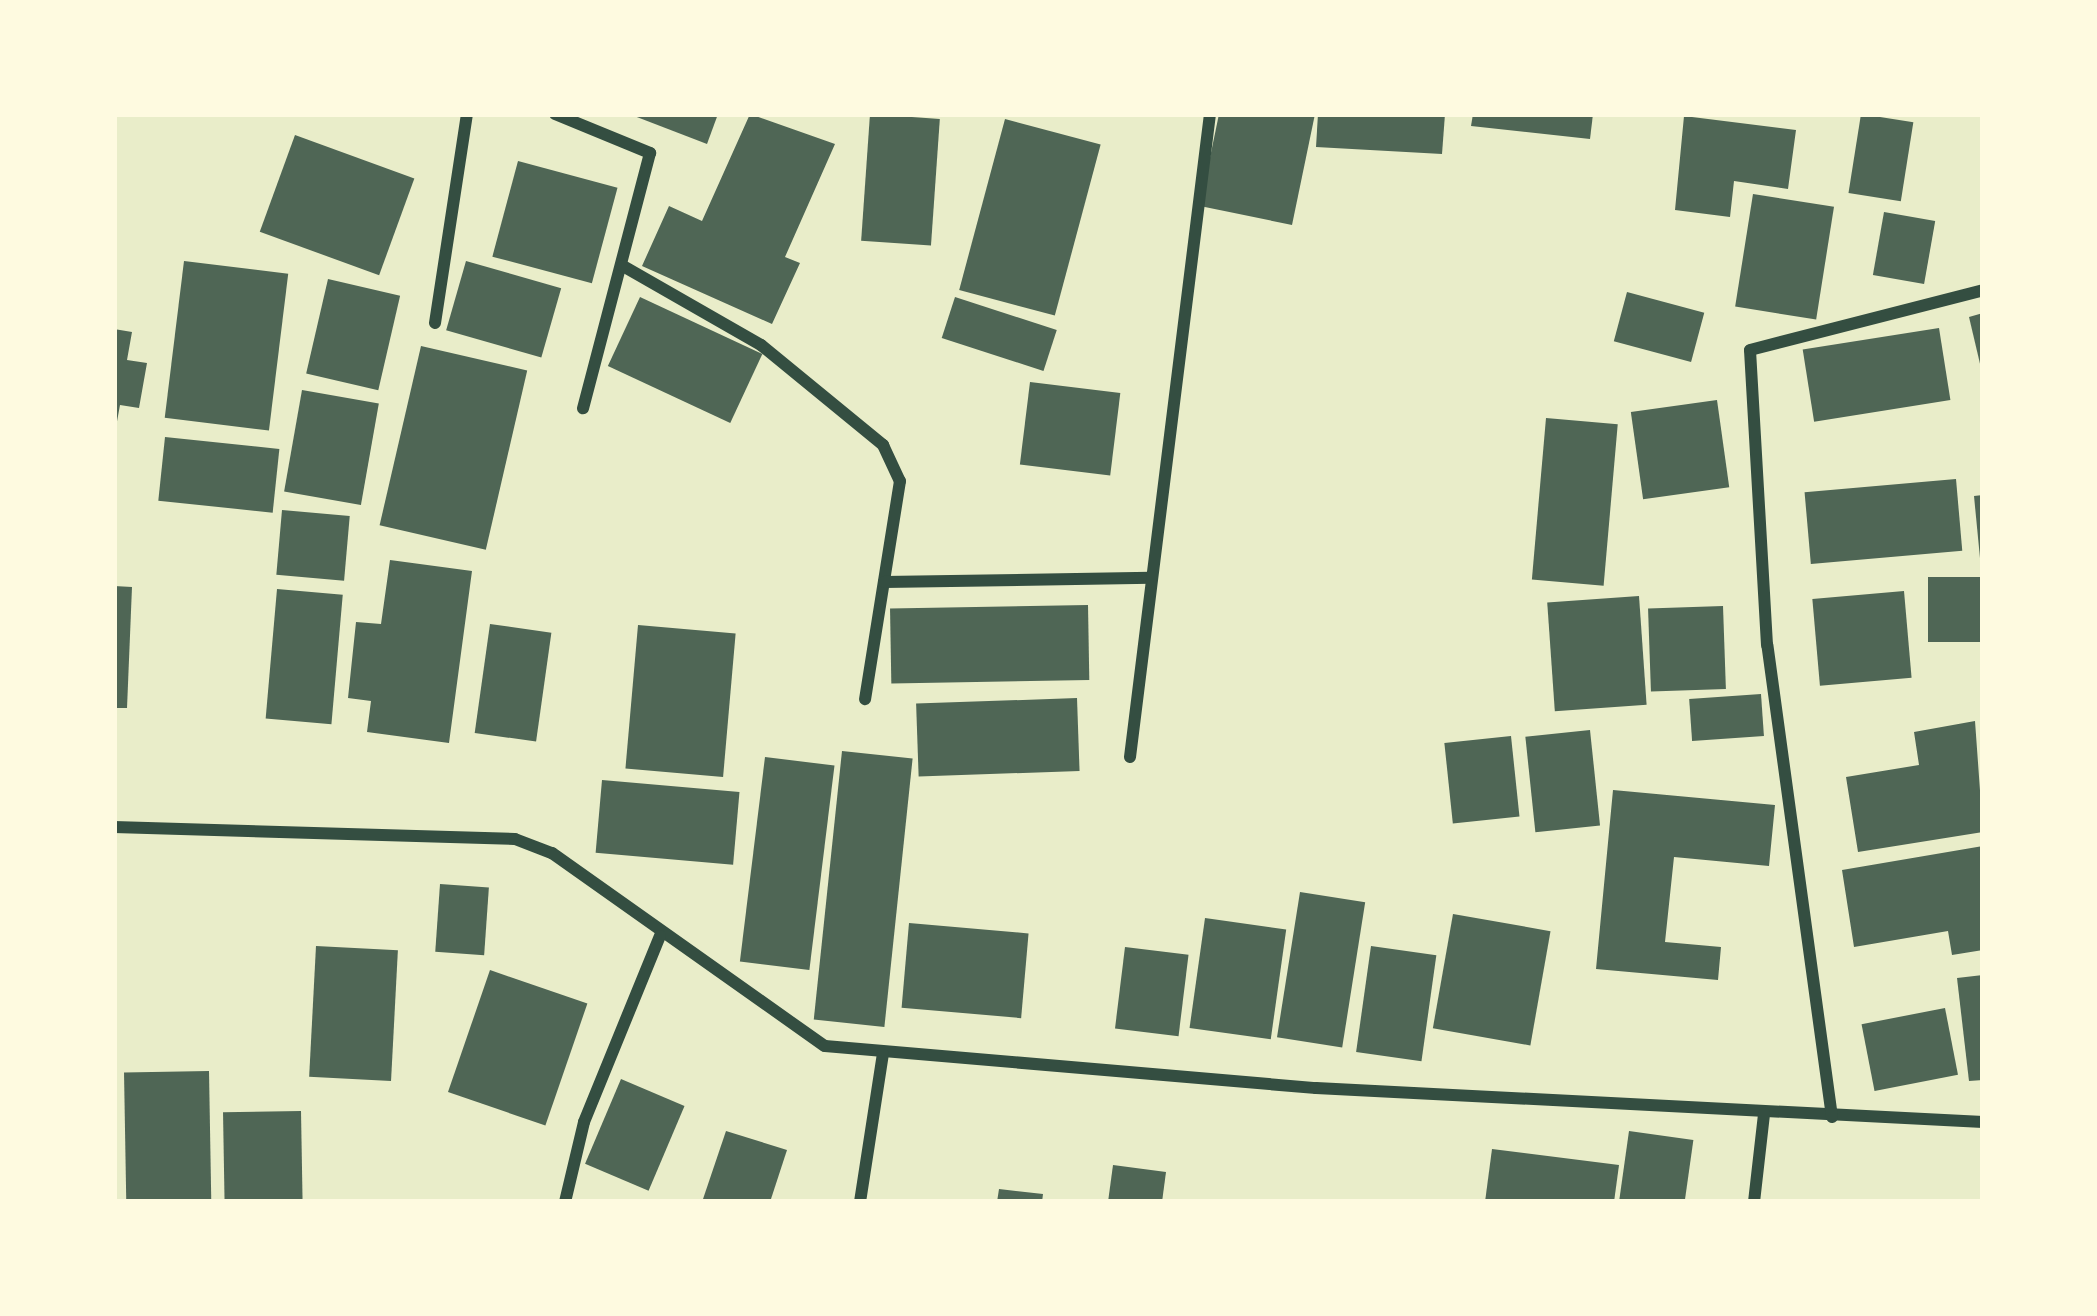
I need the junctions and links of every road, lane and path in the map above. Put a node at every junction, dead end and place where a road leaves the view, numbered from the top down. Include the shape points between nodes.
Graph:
1 (467, 114) edge
2 (555, 114) edge
3 (1210, 114) edge
4 (623, 266) junction
5 (1983, 290) edge
6 (435, 323) dead end
7 (583, 408) dead end
8 (1150, 578) junction
9 (884, 582) junction
10 (865, 699) dead end
11 (1130, 757) dead end
12 (114, 827) edge
13 (660, 936) junction
14 (883, 1054) junction
15 (1764, 1114) junction
16 (1832, 1117) junction
17 (1983, 1122) edge
18 (565, 1202) edge
19 (860, 1202) edge
20 (1754, 1202) edge

1 - 6 street
2 - 4 street via 650,153
3 - 8 street
4 - 7 street
4 - 9 street via 761,345 883,445 900,481
5 - 16 street via 1750,350 1767,645
8 - 9 street
8 - 11 street
9 - 10 street
12 - 13 street via 515,839 552,854
13 - 14 street via 777,1021 826,1046
13 - 18 street via 584,1122
14 - 15 street
14 - 19 street
15 - 16 street
15 - 20 street
16 - 17 street

